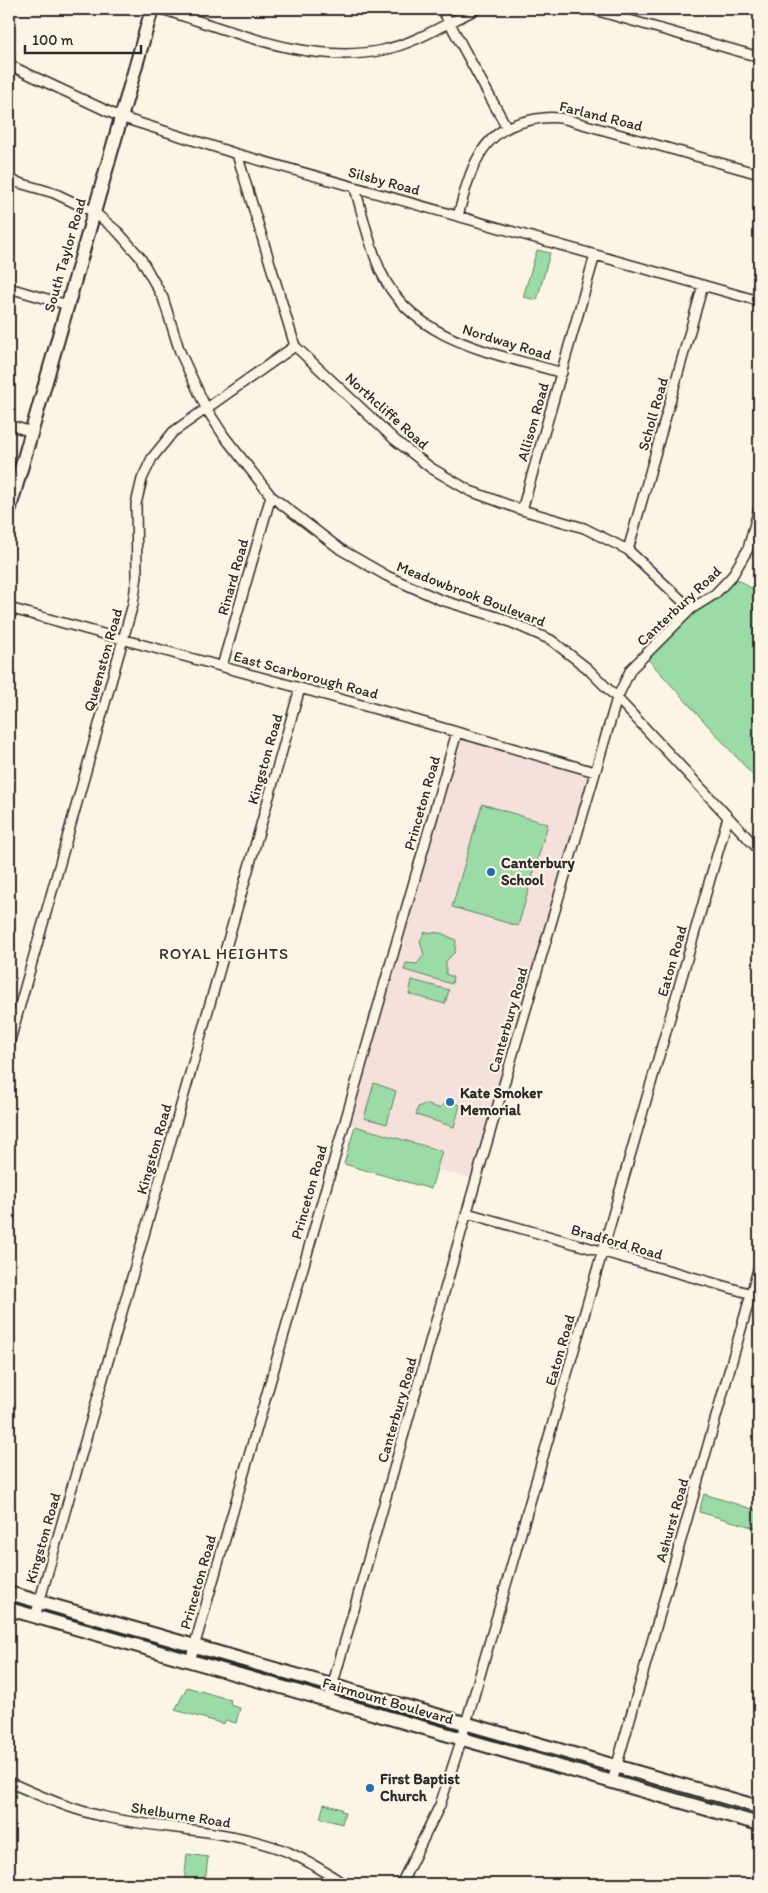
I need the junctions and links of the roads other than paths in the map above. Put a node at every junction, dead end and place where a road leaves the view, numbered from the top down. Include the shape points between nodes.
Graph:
1 (152, 9) edge
2 (161, 9) edge
3 (442, 9) edge
4 (477, 9) edge
5 (591, 9) edge
6 (449, 22) junction
7 (759, 57) edge
8 (9, 65) edge
9 (120, 117) junction
10 (507, 128) junction
11 (237, 154) junction
12 (759, 174) edge
13 (9, 180) edge
14 (355, 188) junction
15 (94, 212) junction
16 (458, 216) junction
17 (595, 255) junction
18 (703, 285) junction
19 (9, 288) edge
20 (759, 301) edge
21 (68, 305) junction
22 (295, 346) junction
23 (562, 373) junction
24 (206, 408) junction
25 (9, 425) edge
26 (32, 432) junction
27 (271, 496) junction
28 (759, 508) edge
29 (522, 510) junction
30 (9, 511) edge
31 (628, 550) junction
32 (9, 608) edge
33 (691, 609) junction
34 (123, 638) junction
35 (222, 666) junction
36 (300, 688) junction
37 (617, 698) junction
38 (457, 732) junction
39 (595, 772) junction
40 (728, 817) junction
41 (759, 850) edge
42 (9, 1044) edge
43 (467, 1213) junction
44 (602, 1252) junction
45 (759, 1266) edge
46 (755, 1295) edge
47 (9, 1593) edge
48 (39, 1602) junction
49 (9, 1609) edge
50 (35, 1617) junction
51 (194, 1646) junction
52 (190, 1661) junction
53 (298, 1675) junction
54 (332, 1685) junction
55 (296, 1691) junction
56 (328, 1700) junction
57 (467, 1724) junction
58 (462, 1739) junction
59 (616, 1766) junction
60 (9, 1782) edge
61 (612, 1782) junction
62 (759, 1807) edge
63 (759, 1824) edge
64 (344, 1884) edge
65 (401, 1884) edge

1 - 9 main road, South Taylor Road
2 - 6 street via 290,48 326,55 385,50 420,38
3 - 6 street
4 - 6 street
5 - 7 street
6 - 10 street
8 - 9 street, Silsby Road
9 - 11 street, Silsby Road
9 - 15 main road, South Taylor Road
10 - 12 street, Farland Road via 534,119 561,118
10 - 16 street, Farland Road via 488,143 474,164
11 - 14 street, Silsby Road
11 - 22 street, Northcliffe Road
13 - 15 street, Meadowbrook Boulevard via 54,193
14 - 16 street, Silsby Road
14 - 23 street, Nordway Road via 382,274 410,312 457,342
15 - 21 main road, South Taylor Road
15 - 24 street, Meadowbrook Boulevard via 129,243 152,276 163,298 180,352
16 - 17 street, Silsby Road
17 - 18 street, Silsby Road
17 - 23 street, Allison Road
18 - 20 street, Silsby Road
18 - 31 street, Scholl Road
19 - 21 street
21 - 26 main road, South Taylor Road
22 - 24 street, Queenston Road
22 - 29 street, Northcliffe Road via 394,440 431,468 470,491
23 - 29 street, Allison Road
24 - 27 street, Meadowbrook Boulevard
24 - 34 street, Queenston Road via 172,432 152,458 142,479 136,504 137,576
25 - 26 street
26 - 30 main road, South Taylor Road
27 - 35 street, Rinard Road
27 - 37 street, Meadowbrook Boulevard via 340,549 387,576 441,600 500,618 551,640 587,668
28 - 33 street, Canterbury Road via 748,549 732,576 715,594
29 - 31 street, Northcliffe Road via 584,528
31 - 33 street, Northcliffe Road
32 - 34 street, East Scarborough Road
33 - 37 street, Canterbury Road via 631,669
34 - 35 street, East Scarborough Road
34 - 42 street, Queenston Road
35 - 36 street, East Scarborough Road
36 - 38 street, East Scarborough Road
36 - 48 street, Kingston Road
37 - 39 street, Canterbury Road
37 - 40 street, Meadowbrook Boulevard
38 - 39 street, East Scarborough Road
38 - 51 street, Princeton Road
39 - 43 street, Canterbury Road
40 - 41 street, Meadowbrook Boulevard
40 - 44 street, Eaton Road
43 - 44 street, Bradford Road
43 - 54 street, Canterbury Road
44 - 46 street, Bradford Road
44 - 57 street, Eaton Road
45 - 46 street, Ashurst Road
46 - 59 street, Ashurst Road
47 - 48 main road, Fairmount Boulevard
48 - 50 street, Kingston Road
48 - 51 main road, Fairmount Boulevard
49 - 50 main road, Fairmount Boulevard
50 - 52 main road, Fairmount Boulevard
51 - 52 street, Princeton Road
51 - 53 main road, Fairmount Boulevard
52 - 55 main road, Fairmount Boulevard
53 - 54 main road, Fairmount Boulevard
53 - 55 main road
54 - 56 street, Canterbury Road
54 - 57 main road, Fairmount Boulevard
55 - 56 main road, Fairmount Boulevard
56 - 58 main road, Fairmount Boulevard
57 - 58 street, Eaton Road
57 - 59 main road, Fairmount Boulevard
58 - 61 main road, Fairmount Boulevard
58 - 65 street, Eaton Road via 440,1805
59 - 61 street, Ashurst Road
59 - 62 main road, Fairmount Boulevard
60 - 64 street, Shelburne Road via 103,1817 268,1845 319,1868
61 - 63 main road, Fairmount Boulevard

